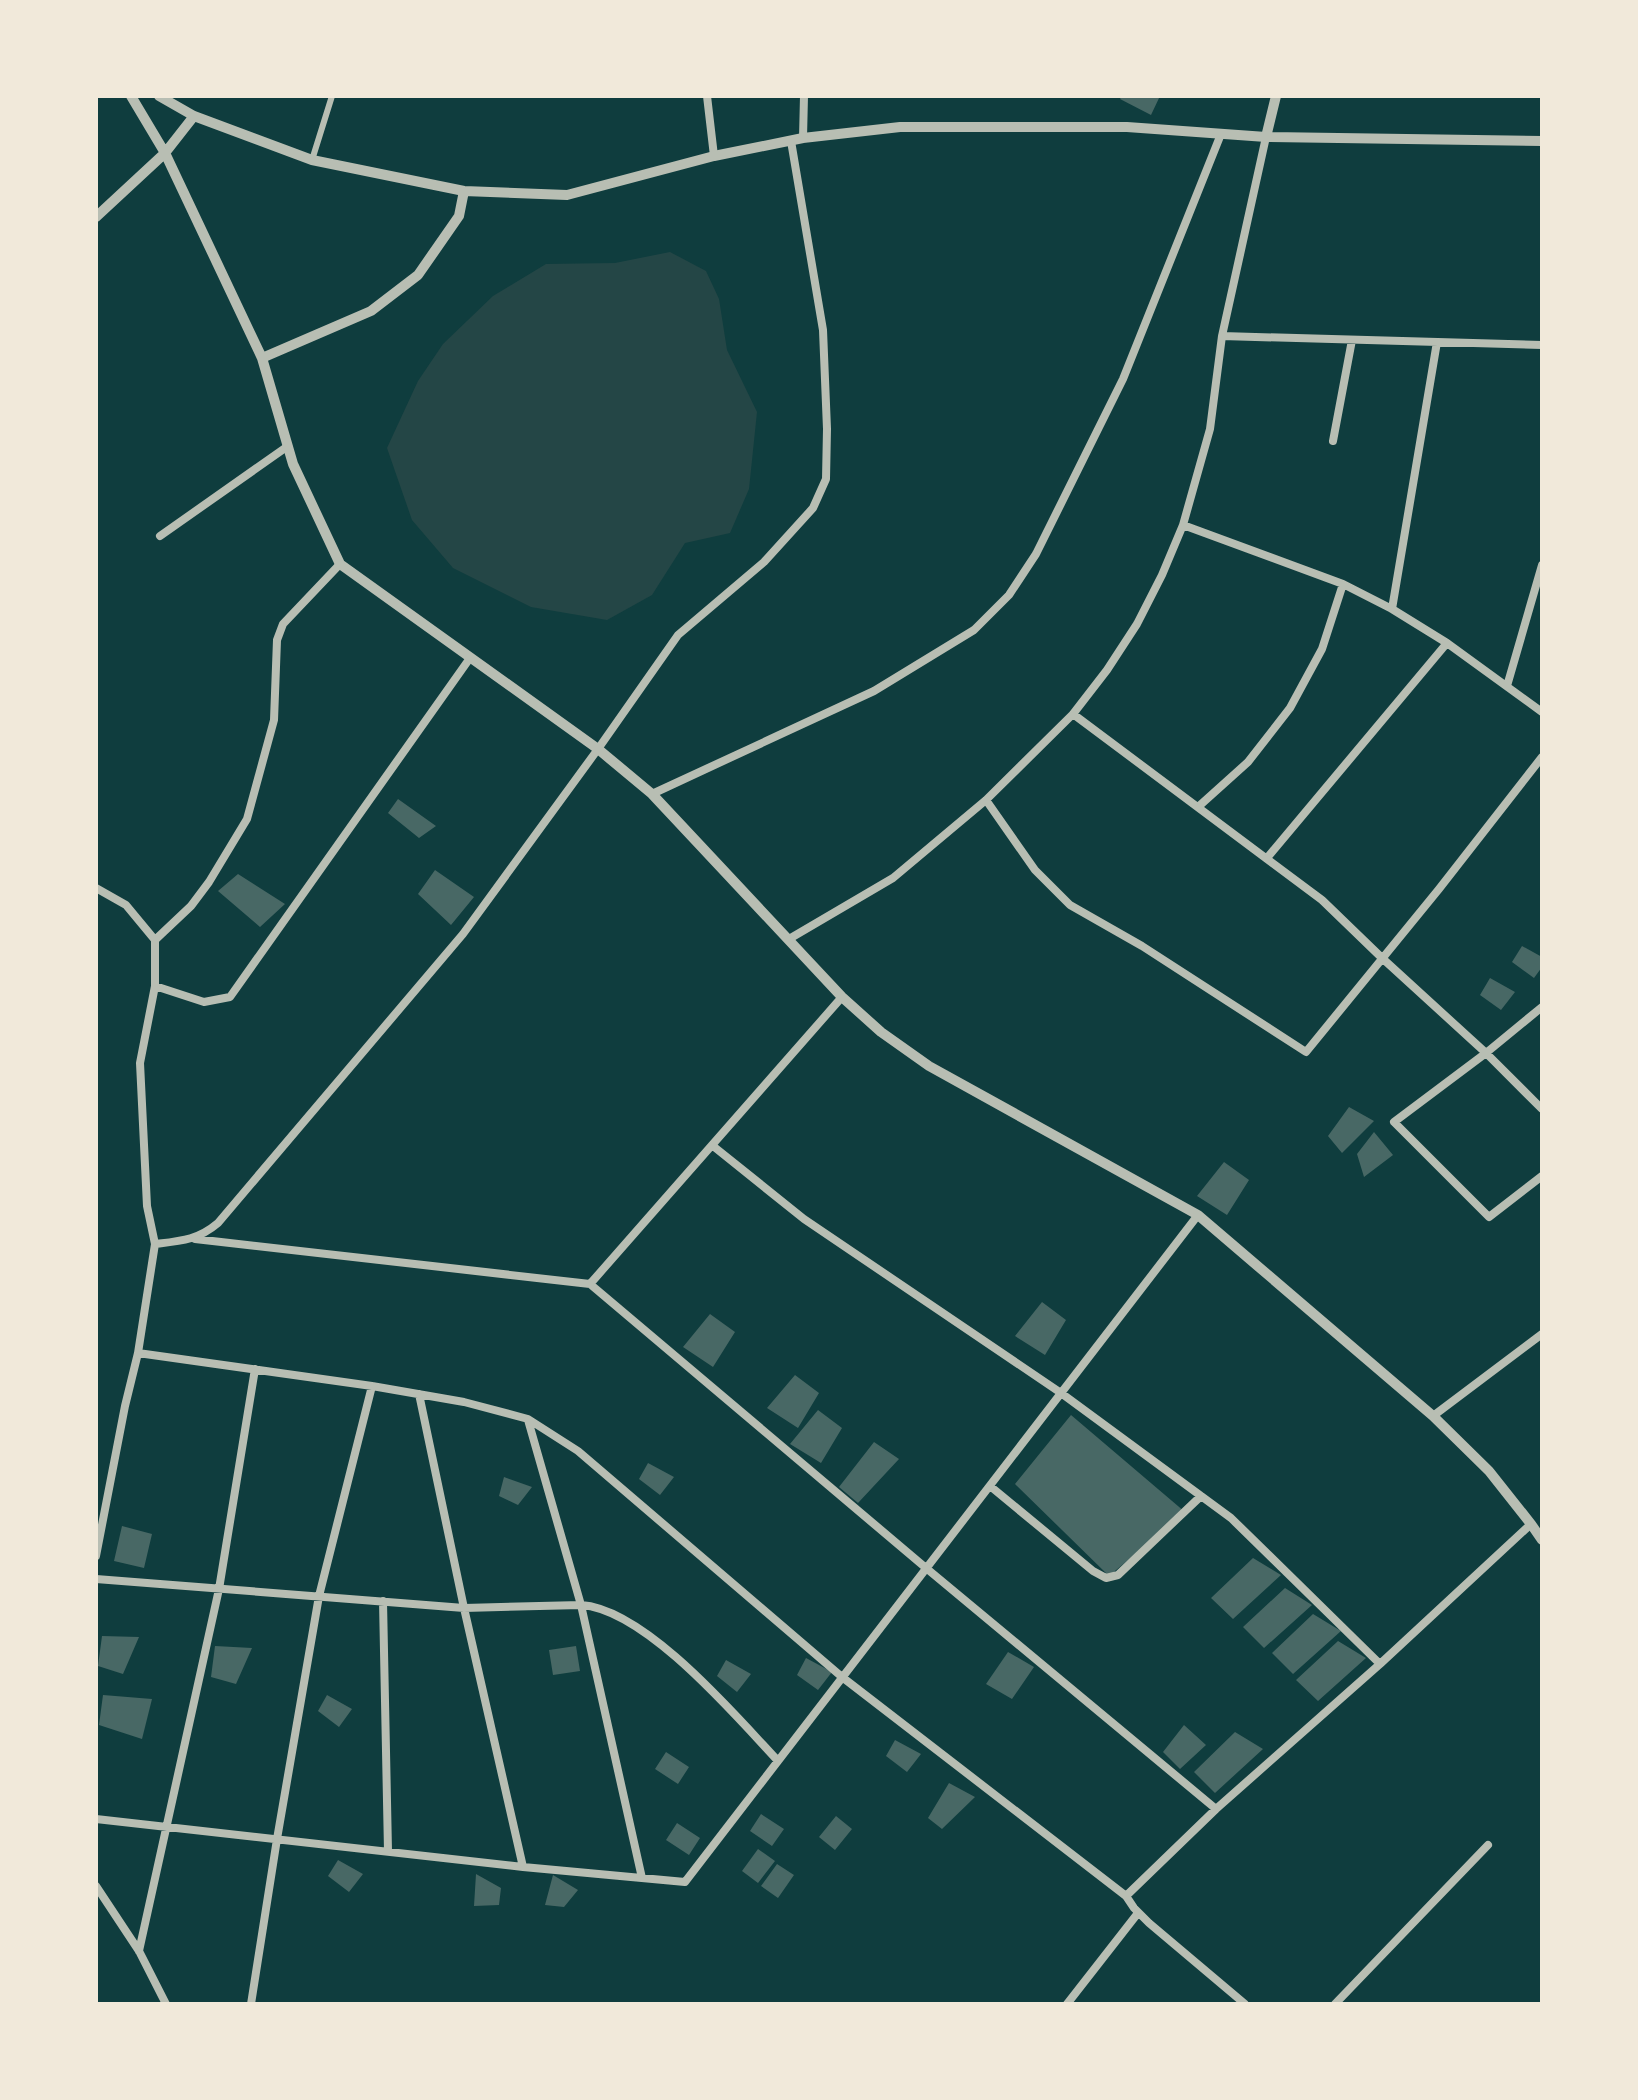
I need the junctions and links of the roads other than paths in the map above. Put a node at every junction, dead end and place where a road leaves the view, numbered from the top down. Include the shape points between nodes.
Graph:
1 (131, 96) edge
2 (159, 96) edge
3 (332, 96) edge
4 (707, 96) edge
5 (804, 96) edge
6 (1276, 96) edge
7 (194, 116) junction
8 (1221, 134) junction
9 (1266, 137) junction
10 (797, 139) junction
11 (1542, 141) edge
12 (165, 153) junction
13 (714, 156) junction
14 (312, 160) junction
15 (464, 191) junction
16 (96, 217) edge
17 (1222, 336) junction
18 (1352, 340) junction
19 (1437, 342) junction
20 (1542, 345) edge
21 (262, 358) junction
22 (1333, 441) dead end
23 (288, 446) junction
24 (1183, 525) junction
25 (160, 536) dead end
26 (340, 564) junction
27 (1542, 565) edge
28 (1343, 584) junction
29 (1392, 609) junction
30 (1447, 643) junction
31 (470, 658) junction
32 (1507, 686) junction
33 (1542, 712) edge
34 (1073, 714) junction
35 (598, 749) junction
36 (1542, 757) edge
37 (652, 794) junction
38 (986, 800) junction
39 (1198, 807) junction
40 (1267, 858) junction
41 (96, 888) edge
42 (789, 939) junction
43 (155, 940) junction
44 (1382, 958) junction
45 (155, 986) junction
46 (842, 997) junction
47 (1542, 1007) edge
48 (1486, 1053) junction
49 (1542, 1109) edge
50 (713, 1146) junction
51 (1542, 1176) edge
52 (1198, 1215) junction
53 (195, 1238) junction
54 (155, 1244) junction
55 (590, 1284) junction
56 (1542, 1334) edge
57 (138, 1353) junction
58 (255, 1369) junction
59 (372, 1386) junction
60 (1061, 1393) junction
61 (419, 1394) junction
62 (1433, 1416) junction
63 (528, 1419) junction
64 (990, 1486) junction
65 (1201, 1496) junction
66 (1531, 1524) junction
67 (1542, 1540) edge
68 (96, 1556) edge
69 (926, 1568) junction
70 (96, 1579) edge
71 (219, 1589) junction
72 (319, 1596) junction
73 (383, 1601) junction
74 (581, 1605) junction
75 (464, 1608) junction
76 (1380, 1664) junction
77 (842, 1677) junction
78 (778, 1761) junction
79 (1216, 1809) junction
80 (96, 1819) edge
81 (166, 1826) junction
82 (277, 1839) junction
83 (1488, 1845) dead end
84 (388, 1851) junction
85 (523, 1867) junction
86 (642, 1878) junction
87 (96, 1886) edge
88 (1126, 1896) junction
89 (1138, 1913) junction
90 (139, 1951) junction
91 (166, 2004) edge
92 (251, 2004) edge
93 (1067, 2004) edge
94 (1245, 2004) edge
95 (1335, 2004) edge

1 - 12 street
2 - 7 street
3 - 14 street
4 - 13 street
5 - 10 street
6 - 9 street
7 - 12 street
7 - 14 street
8 - 9 street
8 - 10 street via 1127,127 900,127
8 - 37 street via 1123,379 1036,554 1009,595 974,630 874,691
9 - 11 street
9 - 17 street
10 - 13 street
10 - 35 street via 823,330 826,479 813,508 764,562 678,635
12 - 16 street
12 - 21 street
13 - 15 street via 567,195
14 - 15 street
15 - 21 street via 459,216 418,275 371,311
17 - 18 street
17 - 24 street via 1210,429
18 - 19 street
18 - 22 street
19 - 20 street
19 - 29 street
21 - 23 street
23 - 25 street
23 - 26 street
24 - 28 street
24 - 34 street via 1137,624
26 - 31 street
26 - 43 street via 283,624 277,640 274,720 247,819 191,906
27 - 32 street
28 - 29 street
28 - 39 street via 1322,649 1290,708 1248,762
29 - 30 street
30 - 32 street
30 - 40 street
31 - 35 street
31 - 45 street via 230,997 204,1002
32 - 33 street
34 - 38 street
34 - 39 street
35 - 37 street
35 - 53 street via 463,934 224,1217
36 - 44 street
37 - 42 street
38 - 42 street via 893,878
38 - 44 street via 1035,870 1070,905 1306,1052
39 - 40 street
40 - 44 street via 1322,900
41 - 43 street via 126,905
42 - 46 street
43 - 45 street
44 - 48 street
45 - 54 street via 140,1063 147,1206
46 - 50 street
46 - 52 street via 929,1066
47 - 48 street
48 - 49 street
48 - 51 street via 1394,1122 1489,1217
50 - 55 street
50 - 60 street via 804,1219
52 - 60 street
52 - 62 street
53 - 54 street
53 - 55 street
54 - 57 street
55 - 69 street
56 - 62 street
57 - 58 street
57 - 68 street
58 - 59 street
58 - 71 street
59 - 61 street
59 - 72 street
60 - 64 street
60 - 65 street
61 - 63 street
61 - 75 street
62 - 66 street via 1489,1471
63 - 74 street
63 - 77 street via 578,1451
64 - 65 street via 1106,1578 1118,1575
64 - 69 street
65 - 76 street via 1231,1518
66 - 67 street
66 - 76 street
69 - 77 street
69 - 79 street
70 - 71 street
71 - 72 street
71 - 81 street
72 - 73 street
72 - 82 street
73 - 75 street
73 - 84 street
74 - 75 street
74 - 78 street via 634,1625 684,1664
74 - 86 street
75 - 85 street
76 - 79 street
77 - 78 street
77 - 88 street
78 - 86 street via 685,1882
79 - 88 street
80 - 81 street
81 - 82 street
81 - 90 street
82 - 84 street
82 - 92 street
83 - 95 street
84 - 85 street
85 - 86 street
87 - 90 street
88 - 89 street
89 - 93 street
89 - 94 street
90 - 91 street

